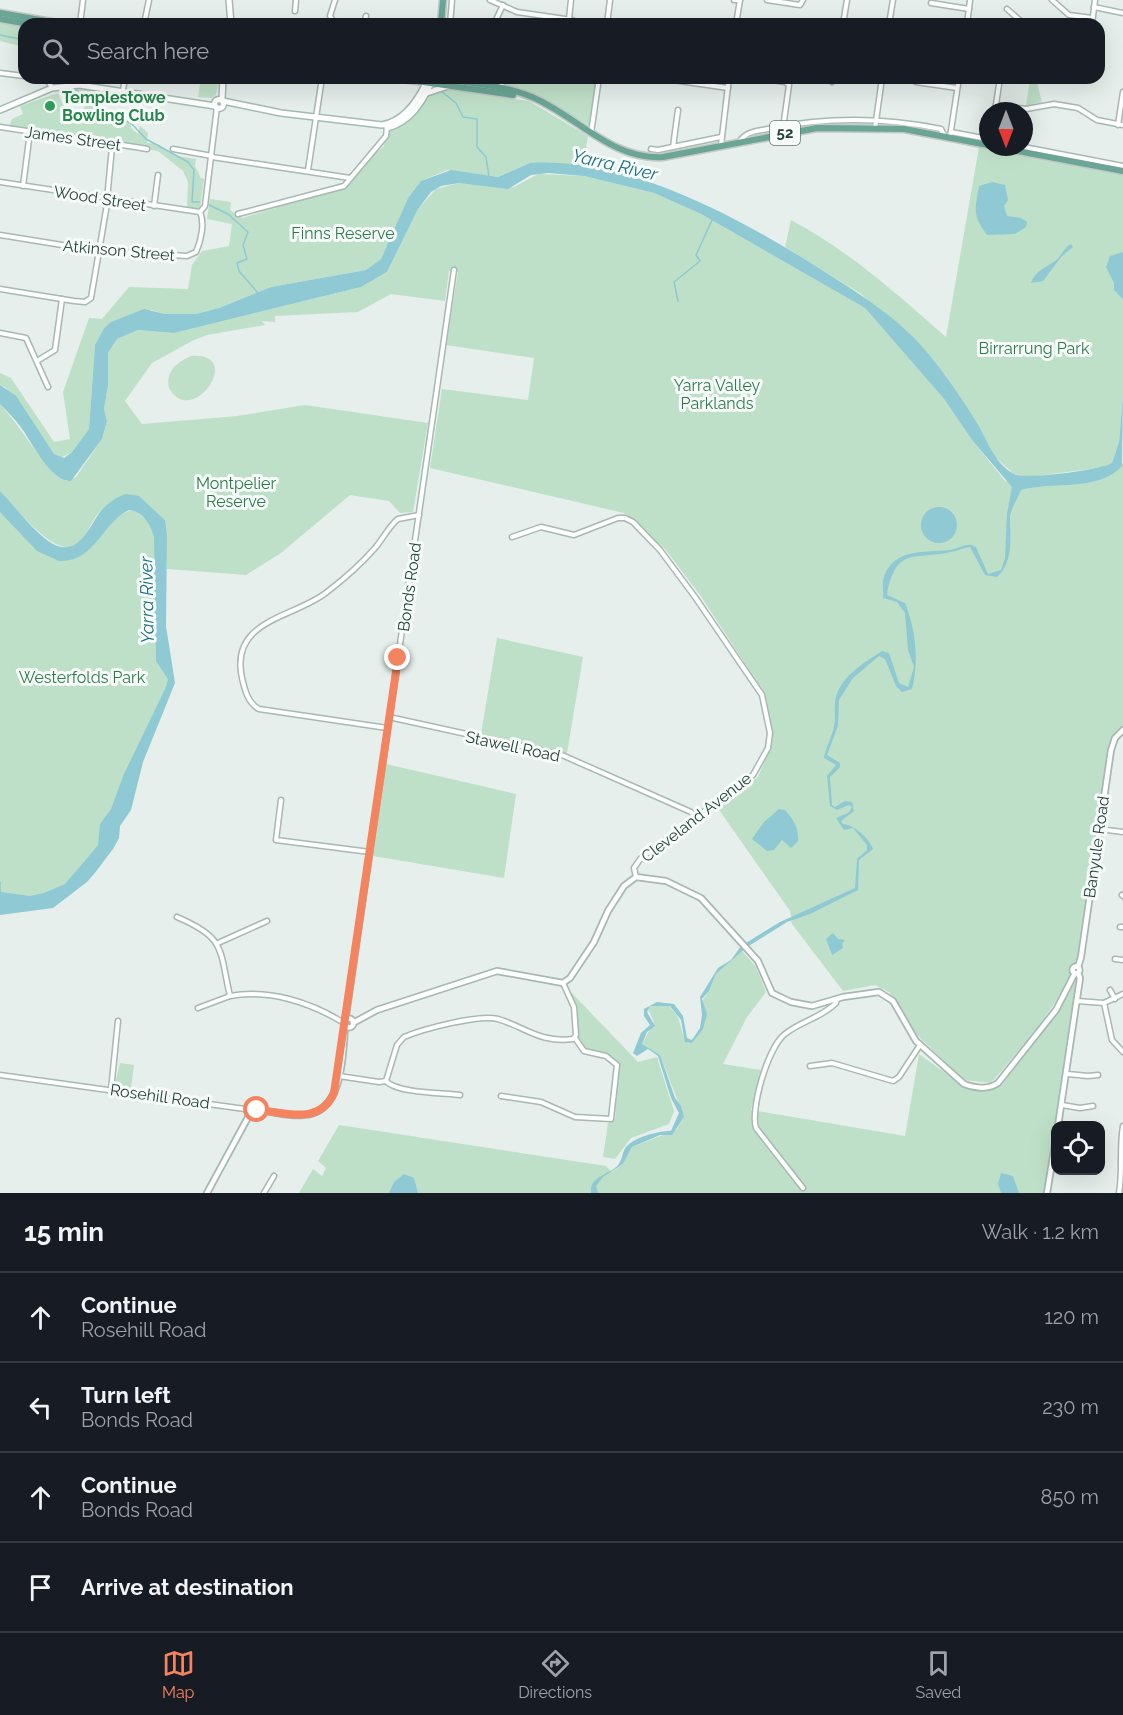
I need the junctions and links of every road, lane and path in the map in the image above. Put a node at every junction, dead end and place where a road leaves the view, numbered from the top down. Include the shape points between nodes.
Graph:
1 (83, 0) edge
2 (149, 0) edge
3 (229, 0) edge
4 (296, 0) edge
5 (335, 0) edge
6 (444, 0) edge
7 (452, 0) edge
8 (491, 0) edge
9 (571, 0) edge
10 (610, 0) edge
11 (767, 0) edge
12 (847, 0) edge
13 (893, 0) edge
14 (970, 0) edge
15 (1052, 0) edge
16 (1095, 0) edge
17 (739, 1) edge
18 (931, 3) dead end
19 (803, 4) edge
20 (502, 5) junction
21 (1094, 8) junction
22 (969, 9) junction
23 (1007, 9) dead end
24 (295, 11) dead end
25 (0, 13) edge
26 (1123, 13) edge
27 (29, 18) edge
28 (81, 18) edge
29 (145, 18) edge
30 (230, 18) edge
31 (331, 18) edge
32 (442, 18) edge
33 (450, 18) edge
34 (497, 18) edge
35 (562, 18) edge
36 (569, 18) edge
37 (607, 18) edge
38 (737, 18) edge
39 (844, 18) edge
40 (890, 18) edge
41 (968, 18) edge
42 (1017, 18) edge
43 (1084, 18) edge
44 (1092, 18) edge
45 (0, 19) edge
46 (18, 22) edge
47 (0, 73) edge
48 (18, 75) edge
49 (50, 84) edge
50 (124, 84) edge
51 (222, 84) edge
52 (321, 84) edge
53 (428, 84) edge
54 (430, 84) edge
55 (443, 84) edge
56 (464, 84) edge
57 (480, 84) edge
58 (494, 84) edge
59 (599, 84) edge
60 (700, 84) edge
61 (728, 84) edge
62 (790, 84) edge
63 (881, 84) edge
64 (930, 84) edge
65 (958, 84) edge
66 (999, 84) edge
67 (502, 86) junction
68 (52, 88) junction
69 (728, 88) junction
70 (957, 88) junction
71 (123, 90) junction
72 (1123, 92) edge
73 (427, 93) junction
74 (531, 97) junction
75 (996, 102) edge
76 (219, 104) junction
77 (1033, 108) edge
78 (0, 110) edge
79 (678, 110) dead end
80 (316, 118) junction
81 (875, 125) junction
82 (1121, 125) edge
83 (0, 127) edge
84 (386, 127) junction
85 (784, 130) junction
86 (30, 132) junction
87 (590, 132) junction
88 (949, 136) junction
89 (721, 137) junction
90 (979, 138) edge
91 (979, 143) edge
92 (722, 146) junction
93 (112, 147) junction
94 (673, 147) junction
95 (147, 149) dead end
96 (173, 149) dead end
97 (651, 149) dead end
98 (1033, 149) edge
99 (1033, 154) edge
100 (212, 156) junction
101 (1123, 166) edge
102 (308, 170) junction
103 (1123, 171) edge
104 (158, 175) dead end
105 (350, 178) junction
106 (0, 182) edge
107 (23, 186) junction
108 (107, 199) junction
109 (154, 206) junction
110 (200, 212) junction
111 (238, 214) dead end
112 (0, 235) edge
113 (99, 250) junction
114 (453, 270) dead end
115 (0, 289) edge
116 (62, 299) junction
117 (0, 333) edge
118 (37, 361) junction
119 (48, 387) dead end
120 (419, 516) junction
121 (512, 537) dead end
122 (389, 717) junction
123 (387, 728) junction
124 (1123, 730) edge
125 (281, 800) dead end
126 (696, 818) junction
127 (1099, 829) junction
128 (1123, 832) edge
129 (370, 852) junction
130 (636, 877) junction
131 (177, 917) dead end
132 (267, 921) dead end
133 (218, 943) junction
134 (1115, 959) dead end
135 (1123, 960) edge
136 (1077, 971) junction
137 (563, 983) junction
138 (1110, 990) dead end
139 (1123, 994) edge
140 (230, 996) junction
141 (837, 999) junction
142 (1115, 999) junction
143 (1077, 1001) junction
144 (1104, 1003) junction
145 (198, 1008) dead end
146 (118, 1021) dead end
147 (348, 1022) junction
148 (575, 1038) junction
149 (1112, 1040) junction
150 (1104, 1043) dead end
151 (920, 1046) junction
152 (1123, 1052) edge
153 (810, 1066) dead end
154 (1068, 1074) junction
155 (0, 1075) edge
156 (1098, 1075) dead end
157 (338, 1076) junction
158 (386, 1081) junction
159 (111, 1090) junction
160 (460, 1095) dead end
161 (501, 1096) dead end
162 (1062, 1105) junction
163 (1093, 1106) dead end
164 (252, 1110) junction
165 (318, 1111) joint
166 (1059, 1121) edge
167 (1123, 1126) edge
168 (1122, 1166) edge
169 (1053, 1175) edge
170 (274, 1176) dead end
171 (803, 1188) dead end
172 (207, 1193) edge
173 (264, 1193) edge
174 (1047, 1193) edge
175 (1119, 1193) edge

1 - 28 street
2 - 29 street
3 - 30 main road
4 - 24 street
5 - 31 street
6 - 32 main road
7 - 33 street
8 - 20 street
9 - 36 street
10 - 37 street
11 - 19 street
12 - 39 street
13 - 40 street
14 - 22 street
15 - 43 street via 1069,15
16 - 21 street
17 - 38 street
18 - 22 street
20 - 34 street
20 - 35 street via 519,12
21 - 26 street
21 - 44 street
22 - 41 street
23 - 42 street
25 - 27 main road
45 - 46 main road
47 - 48 street
49 - 68 street
50 - 71 street
51 - 76 main road
52 - 80 street
53 - 84 main road via 411,107
54 - 73 main road
55 - 73 main road
56 - 74 main road, 52
57 - 67 main road, 52
58 - 67 street
59 - 87 street
60 - 69 street
61 - 69 street
62 - 85 street
63 - 81 street
64 - 70 street
65 - 70 street
66 - 75 street
67 - 74 main road, 52
68 - 71 main road via 79,85
68 - 78 main road
69 - 89 street
70 - 88 street
71 - 76 main road
72 - 82 street
73 - 84 main road via 408,118
74 - 87 main road, 52
76 - 80 main road
76 - 100 street
77 - 82 street via 1054,104 1076,108 1095,120
79 - 94 street
80 - 84 main road
80 - 102 street
81 - 85 main road, 52
81 - 88 main road, 52
83 - 86 street, James Street
84 - 105 street via 383,140
85 - 92 main road, 52
86 - 93 street, James Street
86 - 107 street
87 - 92 main road, 52 via 628,154 645,157 663,158
88 - 90 street
88 - 91 main road, 52
89 - 92 street
89 - 94 street
93 - 95 street, James Street
93 - 108 street
94 - 97 street
96 - 100 street
98 - 101 street
99 - 103 main road
100 - 102 street
100 - 110 street via 205,206
102 - 105 street
104 - 109 street
105 - 111 street via 344,186
106 - 107 street, Wood Street
107 - 108 street, Wood Street
108 - 109 street, Wood Street
108 - 113 street
109 - 110 street, Wood Street
110 - 113 street, Atkinson Street via 198,245 190,255
112 - 113 street, Atkinson Street
113 - 116 street via 89,300
114 - 120 street, Bonds Road
115 - 116 street
116 - 118 street via 55,350
117 - 118 street via 26,338
118 - 119 street
120 - 122 street, Bonds Road
120 - 123 street via 395,521 374,549 323,595 261,626 248,640 241,657 246,694 259,709
121 - 126 street, Cleveland Avenue via 533,528 574,535 618,518 633,522 660,550 762,695 770,741 756,771
122 - 123 street, Bonds Road
122 - 126 street, Stawell Road via 562,755 691,812
123 - 129 street, Bonds Road
124 - 127 street, Banyule Road via 1111,750
125 - 129 street via 276,840
126 - 130 street, Cleveland Avenue via 641,858 634,868
127 - 128 street
127 - 136 street, Banyule Road
129 - 147 street, Bonds Road
130 - 137 street, Cleveland Avenue via 624,886 594,942
130 - 141 street, Banyule Road via 666,881 701,898 749,952 763,970 768,987 780,998 812,1006
131 - 133 street via 201,927
132 - 133 street
133 - 140 street
134 - 135 street
136 - 143 street
136 - 151 street, Banyule Road via 1056,1010 993,1086 964,1084
137 - 147 street via 496,971
137 - 148 street via 575,1012
138 - 142 street
139 - 142 street
140 - 145 street
140 - 147 street via 276,996
141 - 151 street, Banyule Road via 872,991 890,998
141 - 171 street via 827,1012 782,1035 766,1070 753,1118 763,1140
142 - 144 street
143 - 144 street
143 - 154 street
144 - 149 street
146 - 159 street
147 - 157 street, Bonds Road
148 - 158 street via 546,1039 497,1019 473,1017 404,1037 397,1045
148 - 161 street via 584,1051 606,1056 617,1065 611,1119 574,1117 542,1102
149 - 150 street
149 - 152 street
151 - 153 street via 893,1081 832,1063
154 - 156 street
154 - 162 street
155 - 159 street, Rosehill Road
157 - 158 street
157 - 165 street, Bonds Road via 333,1097
158 - 160 street via 402,1088
159 - 164 street, Rosehill Road
162 - 163 street
162 - 166 street
164 - 165 street, Rosehill Road via 300,1116
164 - 172 street
167 - 168 street via 1119,1154
168 - 175 street
169 - 174 street
170 - 173 street

